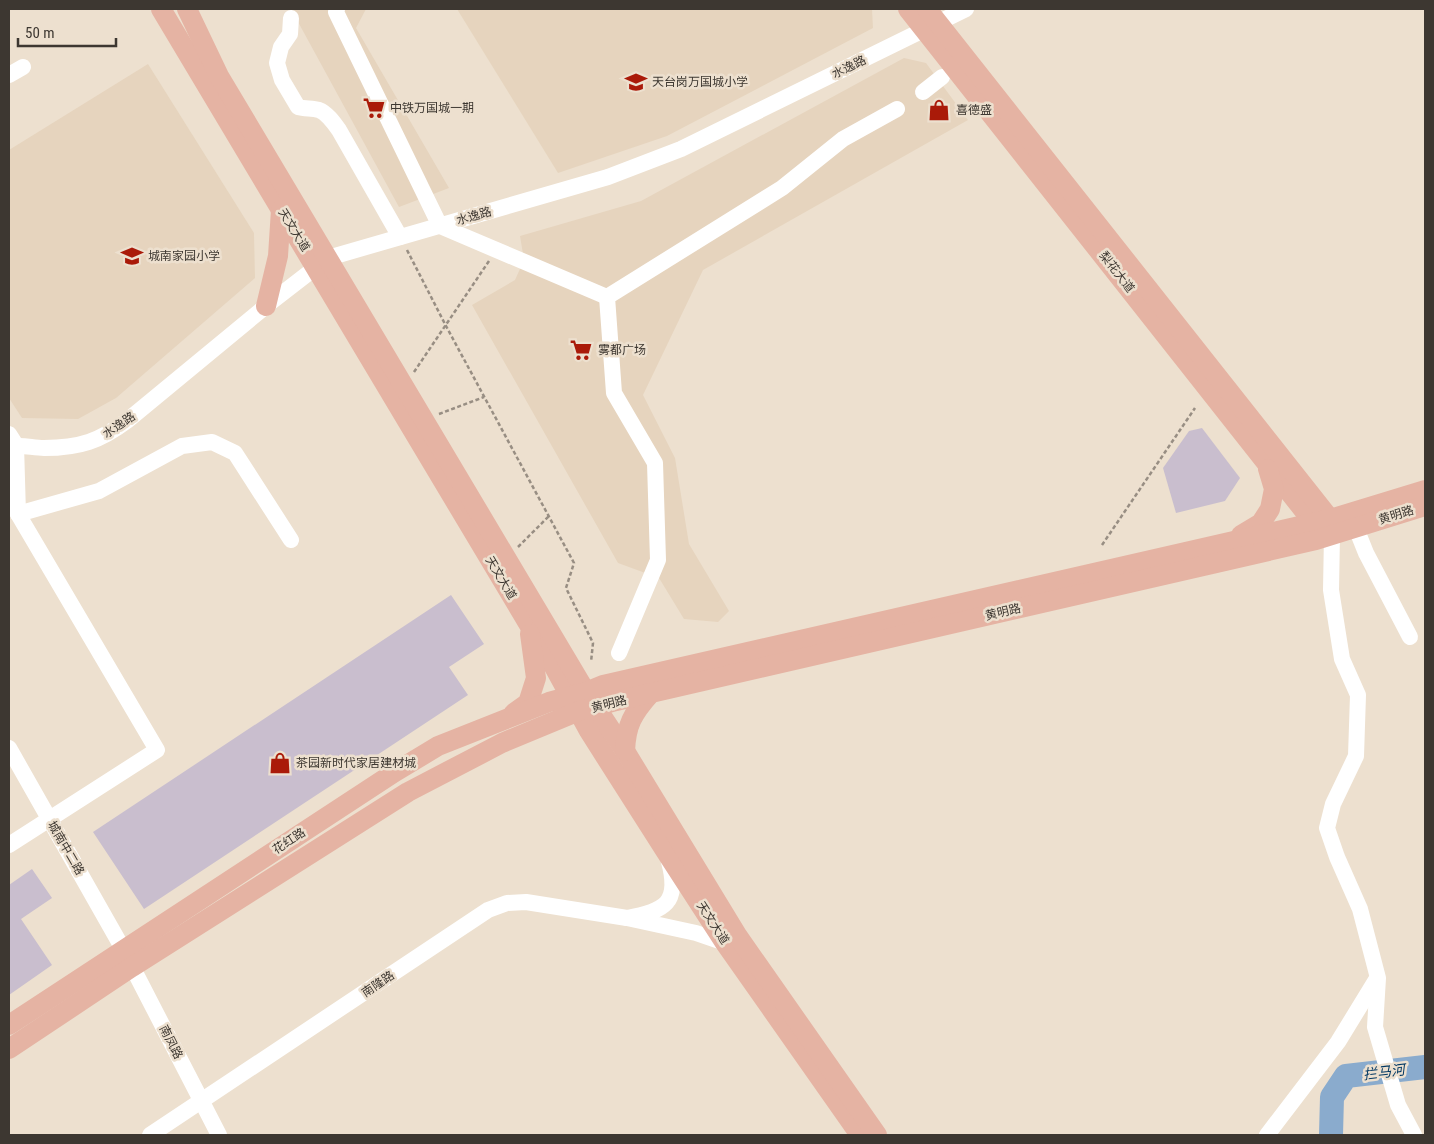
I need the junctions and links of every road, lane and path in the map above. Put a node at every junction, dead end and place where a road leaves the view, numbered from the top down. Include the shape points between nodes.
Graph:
1 (161, 9) edge
2 (187, 9) edge
3 (336, 9) edge
4 (908, 9) edge
5 (966, 9) edge
6 (291, 18) dead end
7 (930, 20) edge
8 (23, 67) dead end
9 (9, 75) edge
10 (942, 77) dead end
11 (923, 92) dead end
12 (897, 109) dead end
13 (281, 210) junction
14 (440, 226) junction
15 (400, 237) junction
16 (496, 249) junction
17 (322, 263) junction
18 (607, 297) junction
19 (266, 306) junction
20 (446, 326) junction
21 (411, 375) dead end
22 (484, 397) junction
23 (1195, 408) dead end
24 (436, 415) dead end
25 (11, 442) edge
26 (1266, 462) junction
27 (1425, 490) edge
28 (1425, 506) edge
29 (18, 514) junction
30 (549, 516) junction
31 (1356, 528) junction
32 (1323, 529) junction
33 (291, 540) dead end
34 (1233, 541) junction
35 (1102, 545) dead end
36 (518, 548) dead end
37 (528, 624) junction
38 (1410, 637) dead end
39 (619, 653) dead end
40 (591, 662) dead end
41 (650, 694) junction
42 (583, 702) junction
43 (506, 718) junction
44 (9, 748) edge
45 (625, 751) junction
46 (395, 772) junction
47 (408, 792) junction
48 (49, 818) junction
49 (9, 845) edge
50 (666, 852) junction
51 (627, 918) junction
52 (725, 942) junction
53 (128, 958) junction
54 (1378, 978) junction
55 (9, 1025) edge
56 (9, 1049) edge
57 (202, 1102) junction
58 (150, 1135) edge
59 (219, 1135) edge
60 (860, 1135) edge
61 (877, 1135) edge
62 (1267, 1135) edge
63 (1414, 1135) edge

1 - 13 main road, 天文大道
2 - 17 main road, 天文大道 via 219,76
3 - 14 street
4 - 7 main road, 梨花大道
5 - 7 street, 水逸路
6 - 15 street via 290,34 281,47 277,63 282,80 298,106 319,110 340,130
7 - 14 street, 水逸路 via 682,149 608,177
7 - 26 main road, 梨花大道
7 - 32 main road, 梨花大道
8 - 9 street
10 - 11 street
12 - 18 street via 843,139 782,188
13 - 17 main road, 天文大道
13 - 19 main road via 278,256
14 - 15 street, 水逸路
14 - 16 street
15 - 17 street, 水逸路
15 - 20 path
16 - 18 street
16 - 20 path
17 - 19 street, 水逸路
17 - 37 main road, 天文大道
17 - 42 main road, 天文大道
18 - 39 street via 614,393 655,463 658,560
19 - 25 street, 水逸路 via 108,435 86,444 45,448
20 - 21 path
20 - 22 path
22 - 24 path
22 - 30 path
23 - 35 path
25 - 29 street
26 - 32 main road, 梨花大道
26 - 34 main road via 1274,489 1270,508 1260,523
27 - 32 main road, 黄明路
28 - 31 main road, 黄明路
29 - 33 street via 99,490 182,446 212,442 235,453
29 - 48 street via 157,750
30 - 36 path
30 - 40 path via 574,563 566,588 593,644
31 - 32 main road, 黄明路
31 - 38 street
32 - 34 main road, 黄明路
32 - 41 main road, 黄明路
32 - 54 street via 1342,659 1358,695 1356,756 1333,804 1327,828 1360,909
34 - 42 main road, 黄明路 via 603,685
37 - 42 main road, 天文大道
37 - 43 main road via 536,678 534,689 528,703
41 - 42 main road, 黄明路
41 - 45 main road via 630,721
42 - 43 main road, 花红路 via 549,702
42 - 45 main road, 天文大道
42 - 47 main road, 花红路
42 - 50 main road, 天文大道 via 589,732
43 - 46 main road, 花红路 via 438,746
44 - 48 street, 城南中二路
45 - 61 main road, 天文大道 via 737,935
46 - 47 main road via 417,762 428,767 427,774
46 - 53 main road, 花红路
47 - 53 main road, 花红路
48 - 49 street
48 - 53 street, 城南中二路
50 - 51 street via 674,879 667,902 650,914
50 - 52 main road, 天文大道
51 - 52 street, 南隆路
51 - 57 street, 南隆路 via 526,902 488,910
52 - 60 main road, 天文大道
53 - 55 main road, 花红路
53 - 56 main road, 花红路
53 - 57 street, 南凤路
54 - 62 street via 1338,1042
54 - 63 street via 1375,1027 1398,1105
57 - 58 street, 南隆路
57 - 59 street, 南凤路

